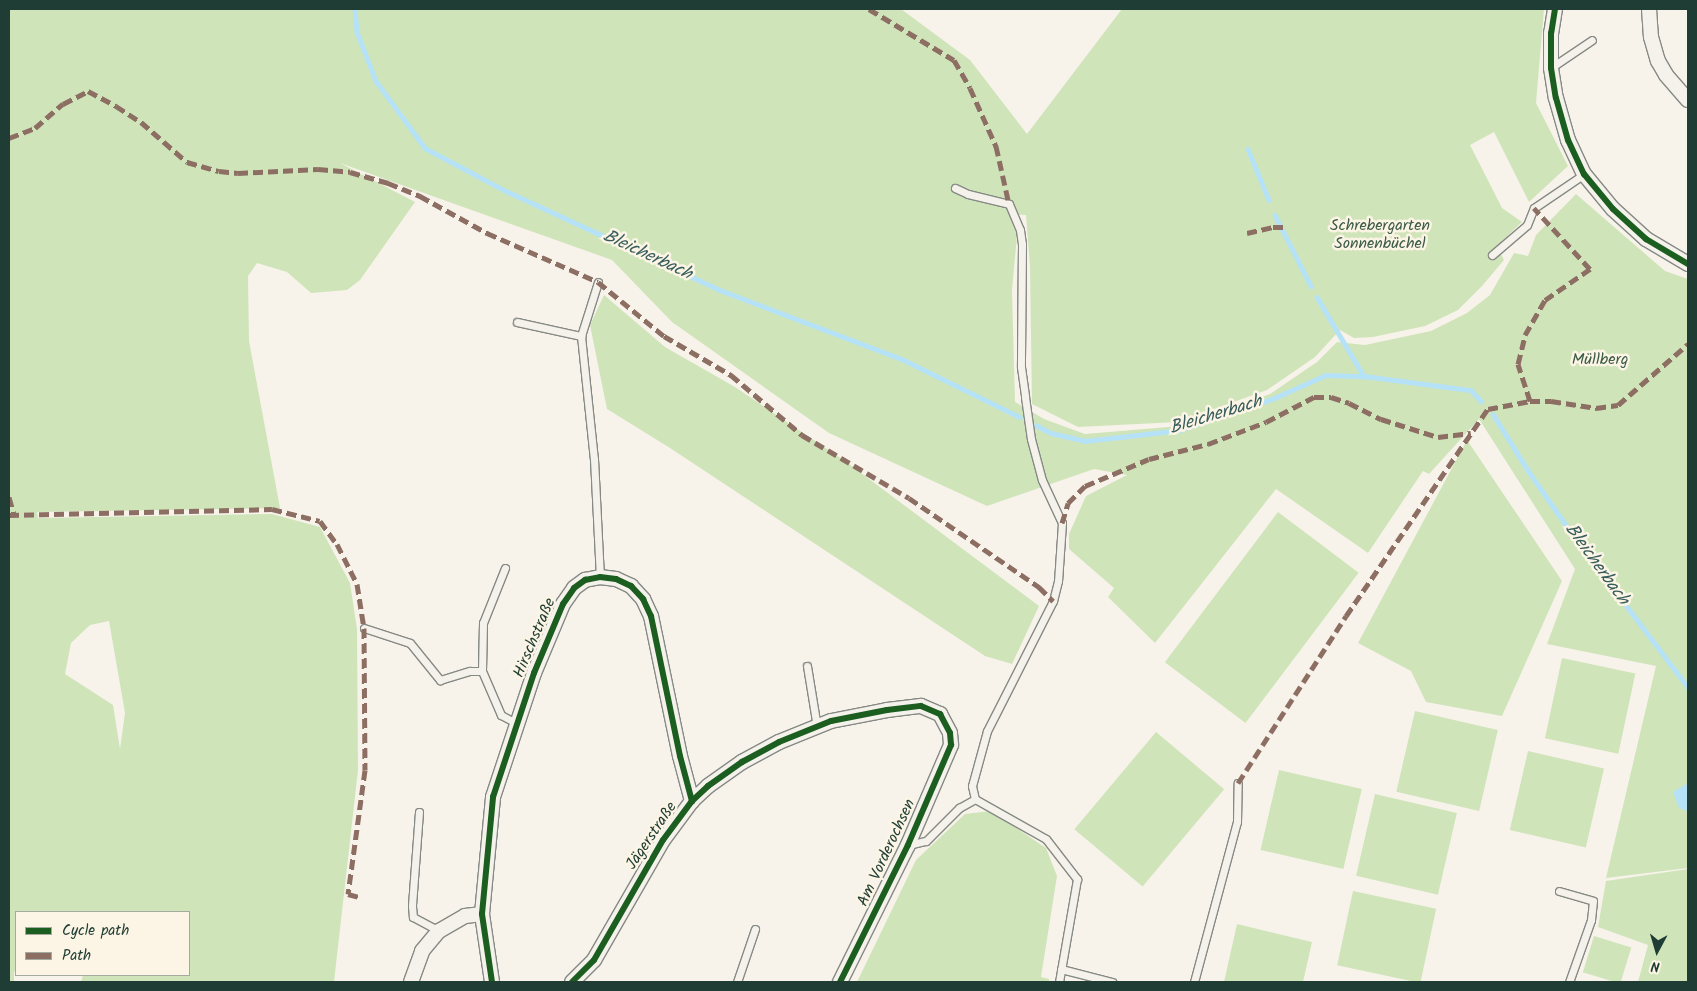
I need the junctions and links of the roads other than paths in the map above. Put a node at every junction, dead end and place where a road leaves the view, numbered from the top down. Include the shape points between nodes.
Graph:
1 (1555, 9) edge
2 (1649, 9) edge
3 (1592, 40) dead end
4 (1551, 68) junction
5 (1688, 100) edge
6 (1584, 174) junction
7 (955, 188) dead end
8 (1492, 255) dead end
9 (1688, 264) edge
10 (598, 282) dead end
11 (517, 322) dead end
12 (581, 336) junction
13 (505, 568) dead end
14 (600, 577) junction
15 (364, 628) dead end
16 (807, 666) dead end
17 (482, 671) junction
18 (516, 723) junction
19 (817, 727) junction
20 (950, 733) joint
21 (1238, 783) dead end
22 (975, 799) junction
23 (692, 801) junction
24 (419, 812) dead end
25 (908, 845) junction
26 (1560, 891) dead end
27 (482, 914) junction
28 (755, 929) dead end
29 (440, 930) junction
30 (1061, 969) junction
31 (412, 982) edge
32 (492, 982) edge
33 (572, 982) edge
34 (737, 982) edge
35 (840, 982) edge
36 (1059, 982) edge
37 (1112, 982) edge
38 (1194, 982) edge
39 (1569, 982) edge

1 - 4 street
2 - 5 street via 1651,37 1658,61 1666,76
3 - 4 lane
4 - 6 street via 1568,140
6 - 8 lane via 1534,208 1527,225
6 - 9 street via 1613,209 1646,239
7 - 22 lane via 1009,204 1020,230 1021,368 1031,439 1042,480 1062,523 1058,581 1053,601 987,731 972,786
10 - 12 lane
11 - 12 lane
12 - 14 lane via 594,459
13 - 17 lane via 483,623
14 - 18 street, Hirschstraße via 585,580 574,588 563,604
14 - 23 street via 616,579 631,586 643,599 651,616
15 - 17 lane via 410,643 440,680 470,671
16 - 19 lane
17 - 18 lane via 501,715
18 - 27 street, Hirschstraße via 493,797
19 - 20 street, Jägerstraße via 832,721 921,706 940,714
19 - 23 street, Jägerstraße via 778,742 742,762
20 - 25 street, Am Vorderochsen via 951,745
21 - 38 lane via 1236,822
22 - 25 lane via 959,808 926,841
22 - 30 lane via 1046,839 1077,879
23 - 33 street, Jägerstraße via 658,847 594,960
24 - 29 lane via 413,917
25 - 35 street, Am Vorderochsen
26 - 39 lane via 1593,901 1591,920
27 - 29 street via 465,916
27 - 32 street, Hirschstraße
28 - 34 lane
29 - 31 street via 422,951
30 - 36 lane
30 - 37 lane

